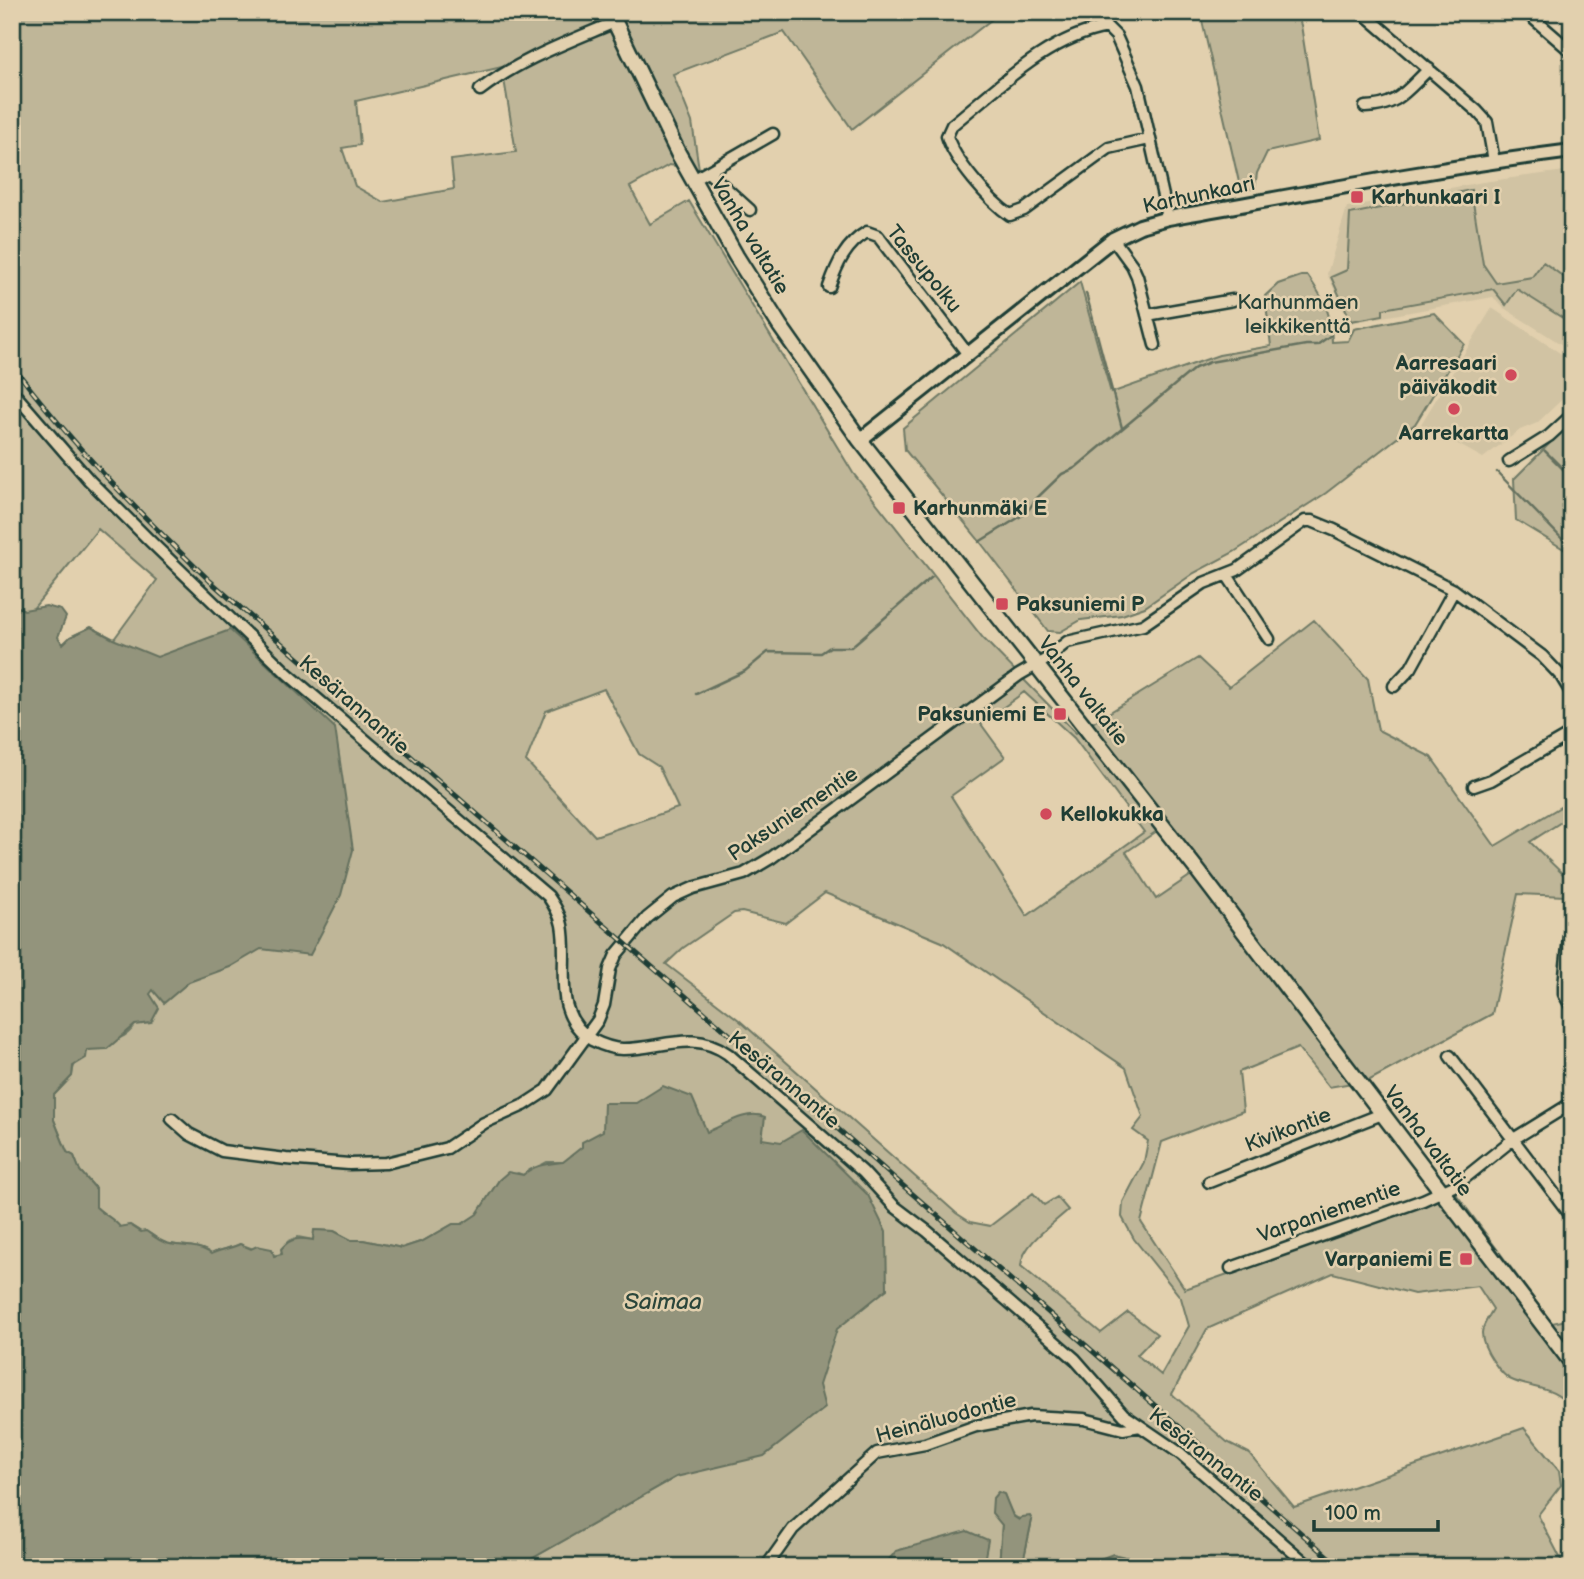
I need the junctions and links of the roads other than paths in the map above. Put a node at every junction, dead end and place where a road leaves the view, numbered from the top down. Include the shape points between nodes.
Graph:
1 (1362, 12) edge
2 (1526, 12) edge
3 (612, 17) edge
4 (1572, 52) edge
5 (1429, 69) junction
6 (480, 90) dead end
7 (1365, 107) dead end
8 (773, 134) dead end
9 (1149, 139) junction
10 (1572, 151) edge
11 (1494, 161) junction
12 (708, 172) junction
13 (693, 180) junction
14 (750, 209) dead end
15 (1168, 218) junction
16 (1113, 239) junction
17 (829, 287) dead end
18 (1233, 300) dead end
19 (1147, 315) junction
20 (1155, 345) dead end
21 (967, 353) junction
22 (12, 391) edge
23 (1572, 415) edge
24 (860, 440) junction
25 (1509, 461) dead end
26 (1227, 575) junction
27 (1454, 590) junction
28 (1269, 639) dead end
29 (1036, 665) junction
30 (1394, 686) dead end
31 (1572, 694) edge
32 (1572, 733) edge
33 (1474, 786) dead end
34 (1572, 908) edge
35 (1572, 1007) edge
36 (587, 1036) junction
37 (1450, 1056) dead end
38 (1572, 1103) edge
39 (1382, 1114) junction
40 (172, 1119) dead end
41 (1512, 1140) junction
42 (1209, 1182) dead end
43 (1441, 1193) junction
44 (1572, 1217) edge
45 (1231, 1268) dead end
46 (1572, 1363) edge
47 (1140, 1426) junction
48 (766, 1567) edge
49 (1310, 1567) edge

1 - 5 street
2 - 4 street
3 - 6 street
3 - 13 main road, Vanha valtatie
5 - 7 street via 1396,100
5 - 11 street via 1487,122
8 - 12 street
9 - 9 street via 1135,75 1107,27 1086,31 1039,56 952,125 947,136 973,176 1010,215 1024,210 1109,148
9 - 15 street
10 - 11 street, Karhunkaari
11 - 15 street, Karhunkaari
12 - 13 street
12 - 14 street
13 - 24 main road, Vanha valtatie via 780,326
15 - 16 street, Karhunkaari
16 - 19 street via 1132,265
16 - 21 street, Karhunkaari
17 - 21 street, Tassupolku via 853,240 867,232 878,236
18 - 19 street
19 - 20 street
21 - 24 street, Karhunkaari
22 - 36 street, Kesärannantie via 89,480 288,674 548,896 562,922 565,1002 576,1026
23 - 25 street
24 - 29 main road, Vanha valtatie
26 - 27 street, Paksuniementie via 1305,521 1312,521
26 - 28 street
26 - 29 street, Paksuniementie via 1204,583 1143,625 1067,642
27 - 30 street via 1411,668
27 - 31 street via 1542,656
29 - 36 street, Paksuniementie via 771,858 744,874 693,888 659,908 616,955 604,1005
29 - 39 main road, Vanha valtatie
32 - 33 street
34 - 35 street via 1564,994
36 - 40 street, Paksuniementie via 547,1090 524,1105 484,1122 447,1149 386,1163 349,1164 222,1151
36 - 47 street, Kesärannantie via 609,1048 689,1041 717,1046 863,1172 894,1206 1075,1359 1116,1407
37 - 41 street
38 - 41 street, Varpaniementie
39 - 42 street, Kivikontie
39 - 43 main road, Vanha valtatie
41 - 43 street, Varpaniementie
41 - 44 street
43 - 45 street, Varpaniementie
43 - 46 main road, Vanha valtatie
47 - 48 street, Heinäluodontie via 1123,1429 1084,1419 1031,1416 877,1452 793,1529
47 - 49 street, Kesärannantie via 1181,1454

